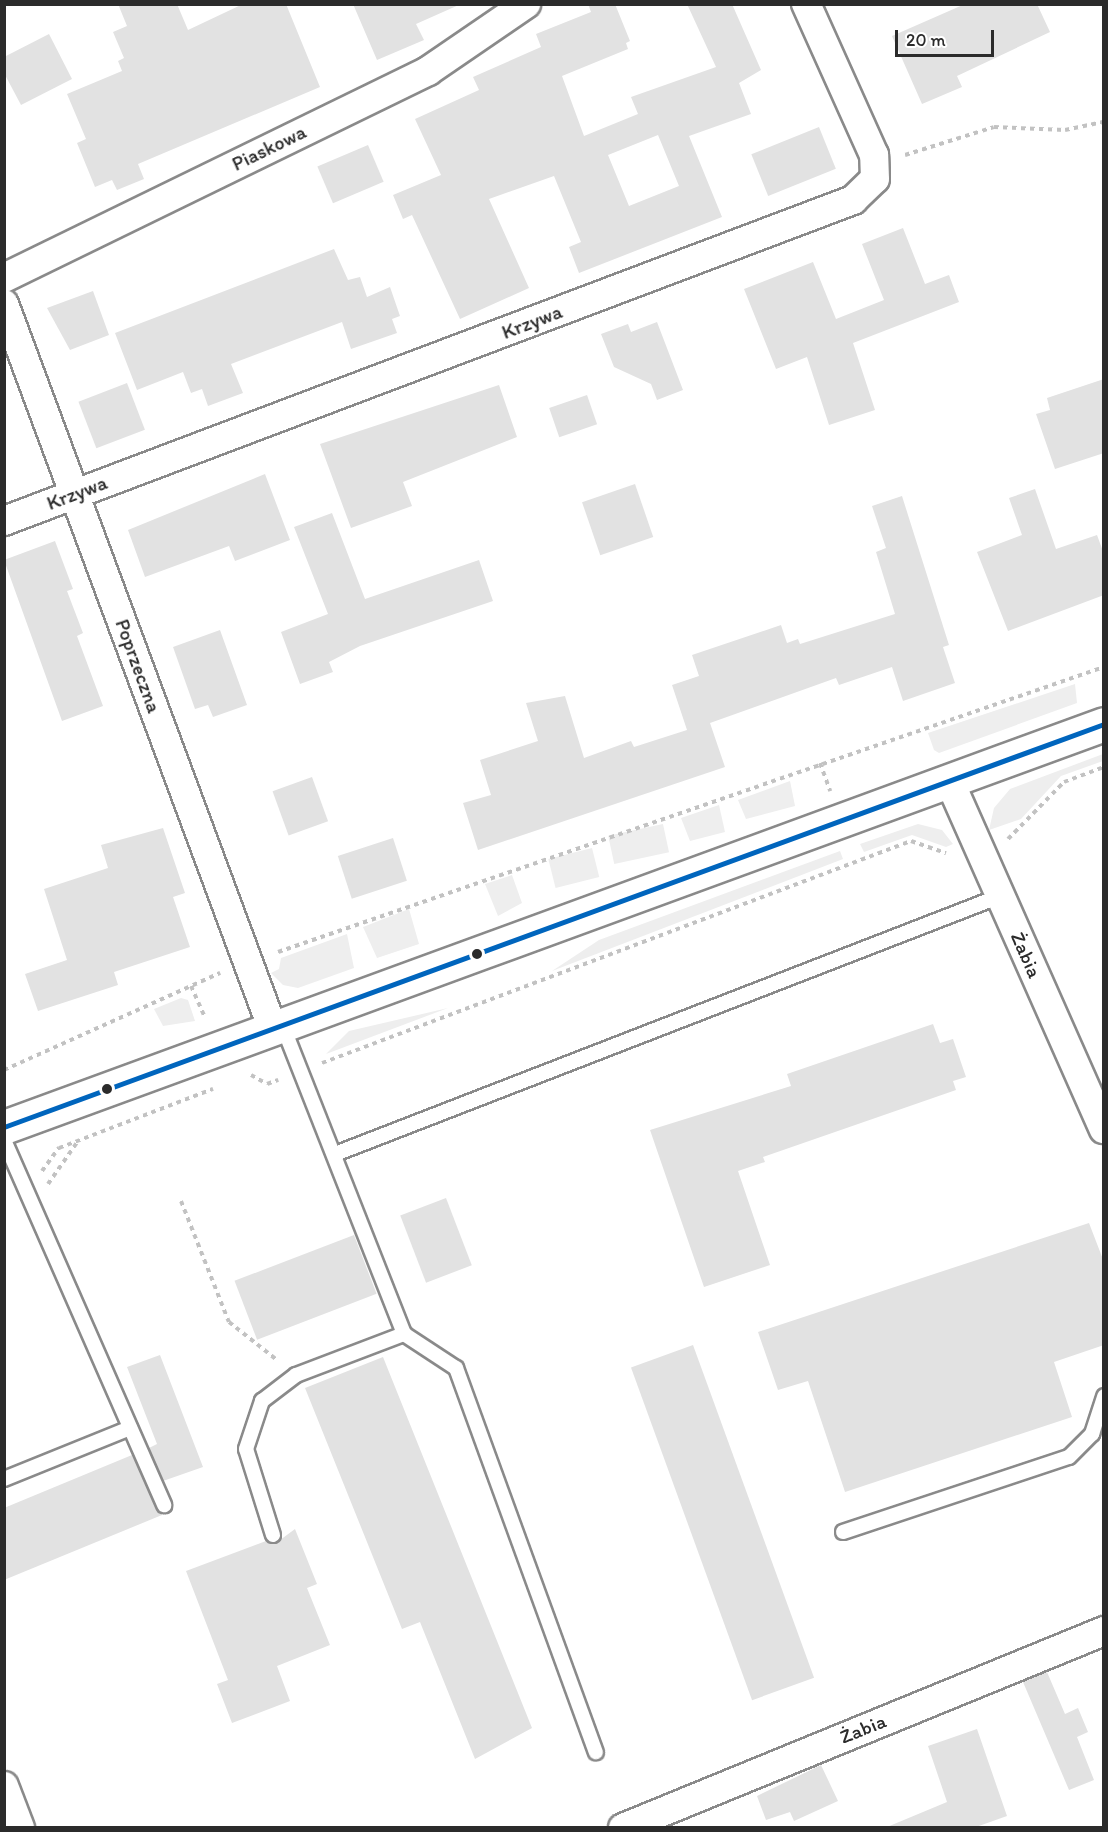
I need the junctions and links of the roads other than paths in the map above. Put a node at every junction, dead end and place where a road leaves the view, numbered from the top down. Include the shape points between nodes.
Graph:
1 (525, 4) edge
2 (806, 4) edge
3 (4, 278) edge
4 (4, 304) edge
5 (75, 494) junction
6 (4, 521) edge
7 (1104, 724) edge
8 (949, 780) junction
9 (1000, 896) junction
10 (277, 1026) junction
11 (4, 1127) edge
12 (1104, 1129) edge
13 (4, 1140) edge
14 (334, 1154) junction
15 (405, 1334) junction
16 (1104, 1396) edge
17 (130, 1428) junction
18 (4, 1479) edge
19 (164, 1505) dead end
20 (843, 1532) dead end
21 (273, 1535) dead end
22 (1104, 1631) edge
23 (596, 1752) dead end
24 (4, 1786) edge
25 (21, 1827) edge
26 (623, 1827) edge

1 - 3 street, Piaskowa via 428,71
2 - 5 street, Krzywa via 876,167 875,179 853,200
4 - 5 street, Poprzeczna
5 - 6 street, Krzywa
5 - 10 street, Poprzeczna via 248,964
7 - 8 street
8 - 9 street, Żabia
8 - 10 street
9 - 12 street, Żabia
9 - 14 lane
10 - 11 street
10 - 14 lane via 301,1071
13 - 17 lane
14 - 15 lane
15 - 21 lane via 296,1375 262,1401 246,1449
15 - 23 lane via 456,1368
16 - 20 lane via 1092,1434 1069,1457
17 - 18 lane
17 - 19 lane
22 - 26 street, Żabia
24 - 25 street

